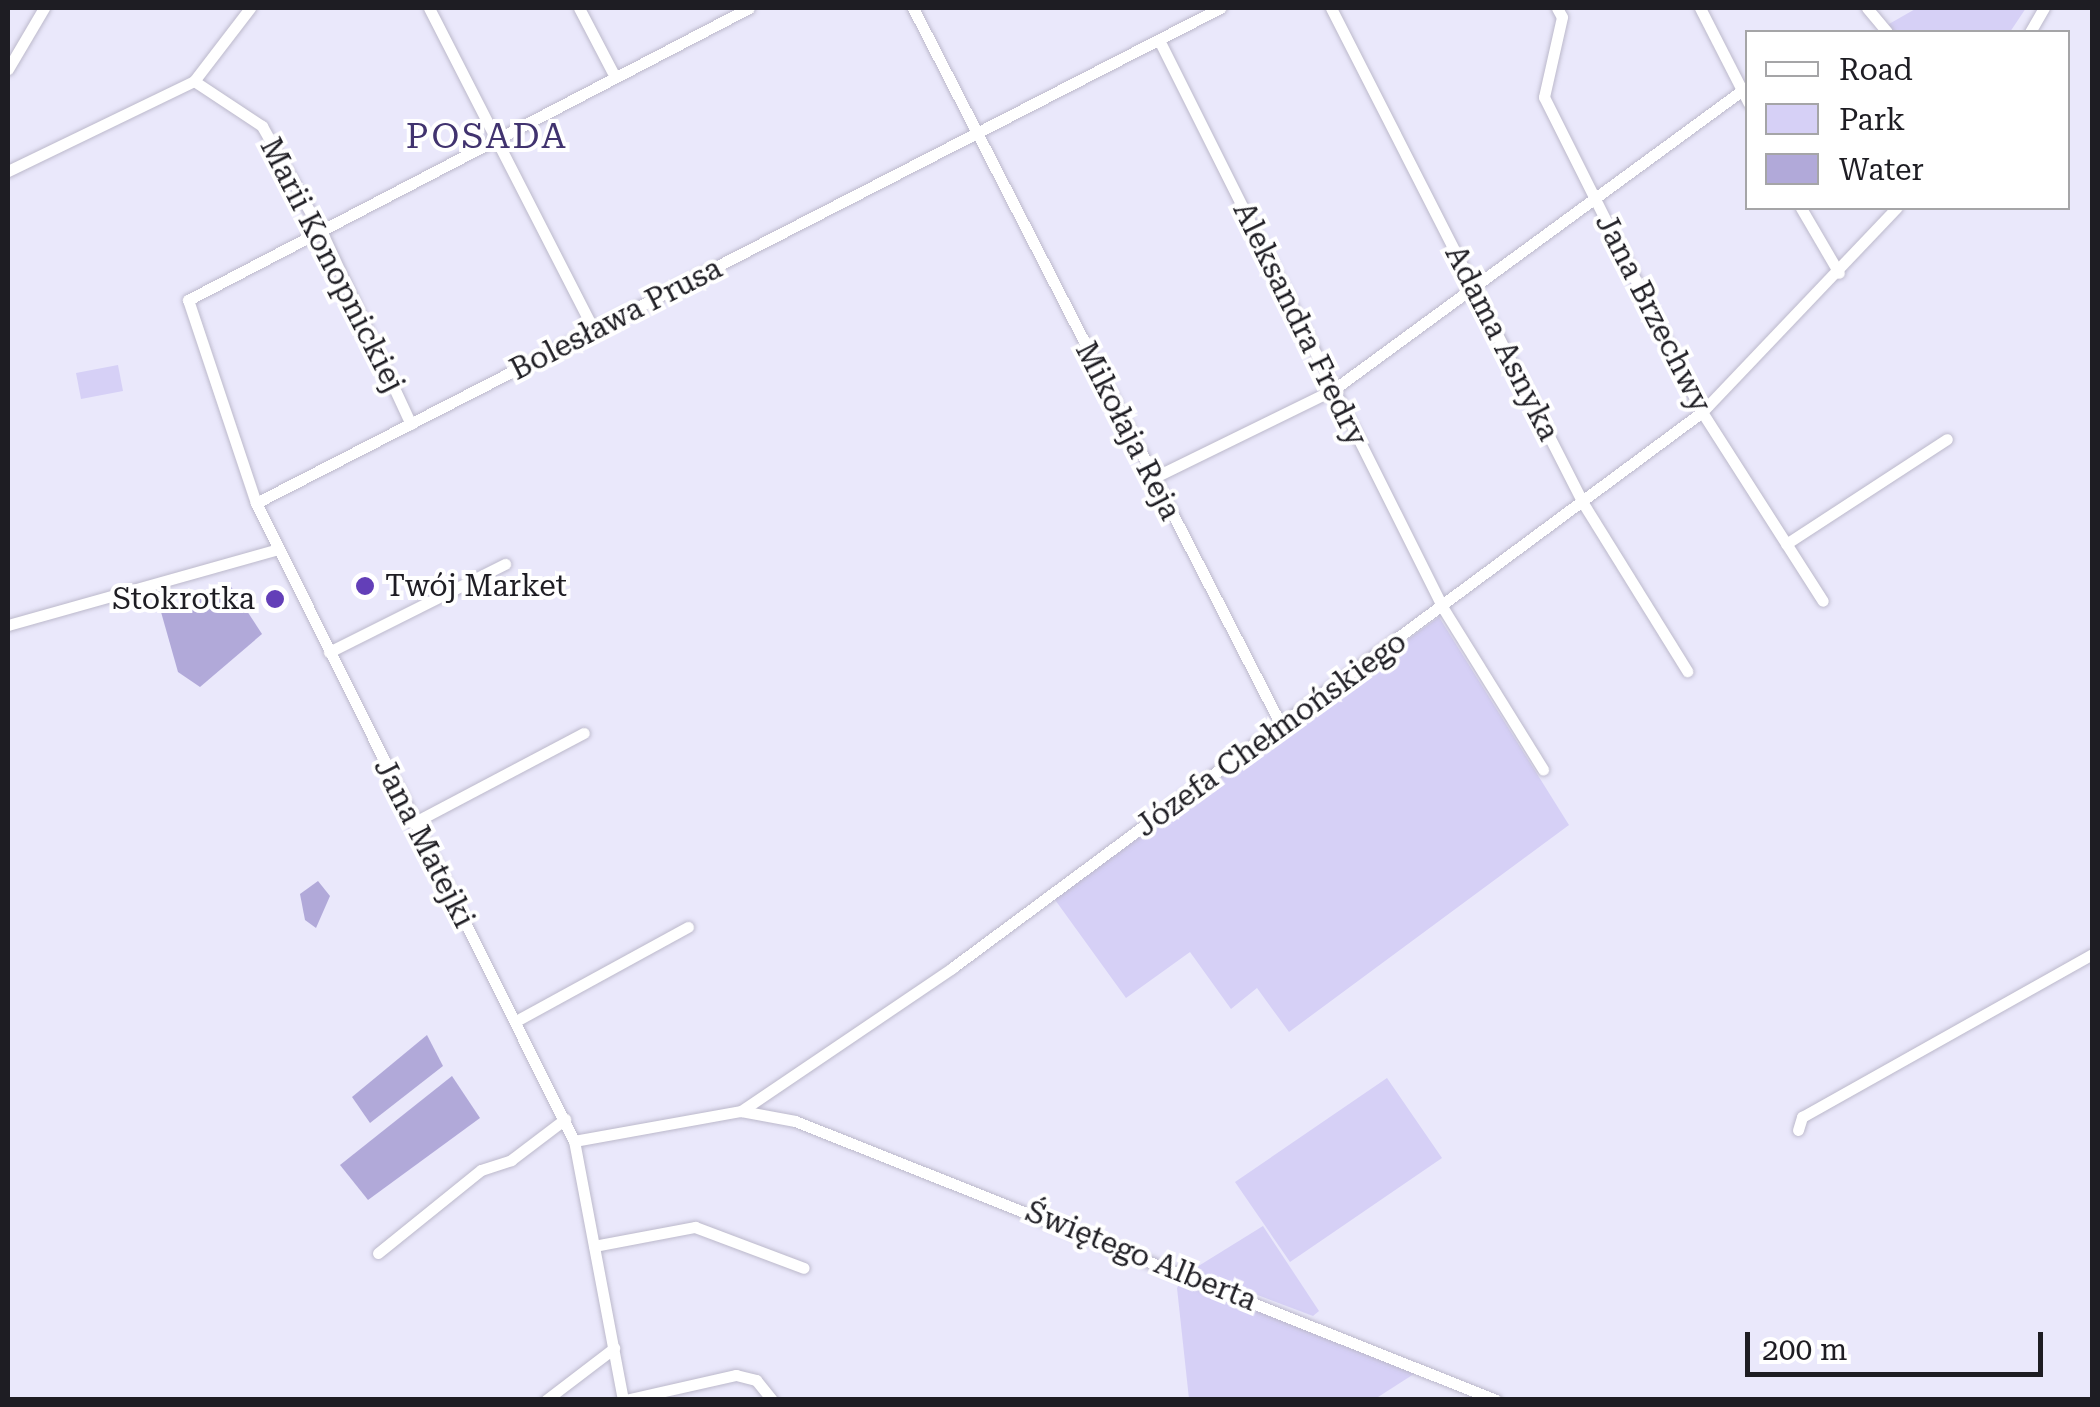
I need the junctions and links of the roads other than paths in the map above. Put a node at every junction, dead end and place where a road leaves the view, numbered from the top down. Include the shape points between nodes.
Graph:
1 (44, 8) edge
2 (250, 8) edge
3 (429, 8) edge
4 (578, 8) edge
5 (749, 8) edge
6 (913, 8) edge
7 (1220, 8) edge
8 (1331, 8) edge
9 (1557, 8) edge
10 (1700, 8) edge
11 (1866, 8) edge
12 (2044, 8) edge
13 (730, 12) edge
14 (1884, 30) edge
15 (2031, 30) edge
16 (1159, 40) junction
17 (8, 69) edge
18 (614, 75) junction
19 (194, 81) junction
20 (1745, 91) edge
21 (1745, 94) edge
22 (975, 134) junction
23 (496, 136) junction
24 (8, 169) edge
25 (1596, 200) junction
26 (1802, 210) edge
27 (1894, 210) edge
28 (317, 228) junction
29 (1839, 273) junction
30 (1475, 290) junction
31 (594, 330) junction
32 (1333, 390) junction
33 (1702, 412) junction
34 (412, 424) junction
35 (1947, 439) dead end
36 (1153, 478) junction
37 (256, 503) junction
38 (1583, 503) junction
39 (1786, 544) junction
40 (278, 549) junction
41 (504, 564) dead end
42 (1823, 601) dead end
43 (1443, 608) junction
44 (8, 625) edge
45 (328, 652) junction
46 (1688, 670) dead end
47 (1282, 727) junction
48 (584, 733) dead end
49 (1544, 770) dead end
50 (413, 822) junction
51 (688, 927) dead end
52 (2092, 954) edge
53 (516, 1021) junction
54 (780, 1088) junction
55 (741, 1110) junction
56 (784, 1118) junction
57 (565, 1119) junction
58 (1798, 1130) dead end
59 (574, 1141) junction
60 (594, 1246) junction
61 (378, 1253) dead end
62 (804, 1268) dead end
63 (614, 1348) junction
64 (546, 1400) edge
65 (624, 1400) edge
66 (772, 1400) edge
67 (1496, 1400) edge

1 - 17 street
2 - 19 street
3 - 23 street
4 - 18 street
5 - 13 street
6 - 22 street, Mikołaja Reja
7 - 16 street, Bolesława Prusa
8 - 30 street, Adama Asnyka
9 - 25 street, Jana Brzechwy via 1562,17 1544,97
10 - 20 street
11 - 14 street
12 - 15 street
13 - 18 street
16 - 22 street, Bolesława Prusa
16 - 32 street, Aleksandra Fredry
18 - 23 street
19 - 24 street
19 - 28 street, Marii Konopnickiej via 262,126
21 - 25 street
22 - 31 street, Bolesława Prusa
22 - 36 street, Mikołaja Reja
23 - 28 street
23 - 31 street
25 - 30 street
25 - 33 street, Jana Brzechwy
26 - 29 street
27 - 29 street, Józefa Chełmońskiego
28 - 34 street, Marii Konopnickiej
28 - 37 street, Jana Matejki via 190,297
29 - 33 street, Józefa Chełmońskiego
30 - 32 street
30 - 38 street, Adama Asnyka
31 - 34 street, Bolesława Prusa
32 - 36 street
32 - 43 street, Aleksandra Fredry
33 - 38 street, Józefa Chełmońskiego
33 - 39 street, Jana Brzechwy
34 - 37 street, Bolesława Prusa
35 - 39 street
36 - 47 street, Mikołaja Reja
37 - 40 street, Jana Matejki
38 - 43 street, Józefa Chełmońskiego
38 - 46 street, Adama Asnyka
39 - 42 street, Jana Brzechwy
40 - 44 street
40 - 45 street, Jana Matejki
41 - 45 street
43 - 47 street, Józefa Chełmońskiego
43 - 49 street, Aleksandra Fredry
45 - 50 street, Jana Matejki
47 - 54 street, Józefa Chełmońskiego
48 - 50 street
50 - 53 street, Jana Matejki
51 - 53 street
52 - 58 street via 1802,1116
53 - 57 street, Jana Matejki
54 - 55 street, Józefa Chełmońskiego
54 - 56 street via 776,1104
55 - 56 street, Świętego Alberta
55 - 59 street, Józefa Chełmońskiego
56 - 67 street, Świętego Alberta
57 - 59 street, Jana Matejki
57 - 61 street via 511,1160 481,1170
59 - 60 street, Jana Matejki
60 - 62 street via 695,1227
60 - 63 street, Jana Matejki
63 - 64 street
63 - 65 street, Jana Matejki
65 - 66 street via 736,1375 756,1380

